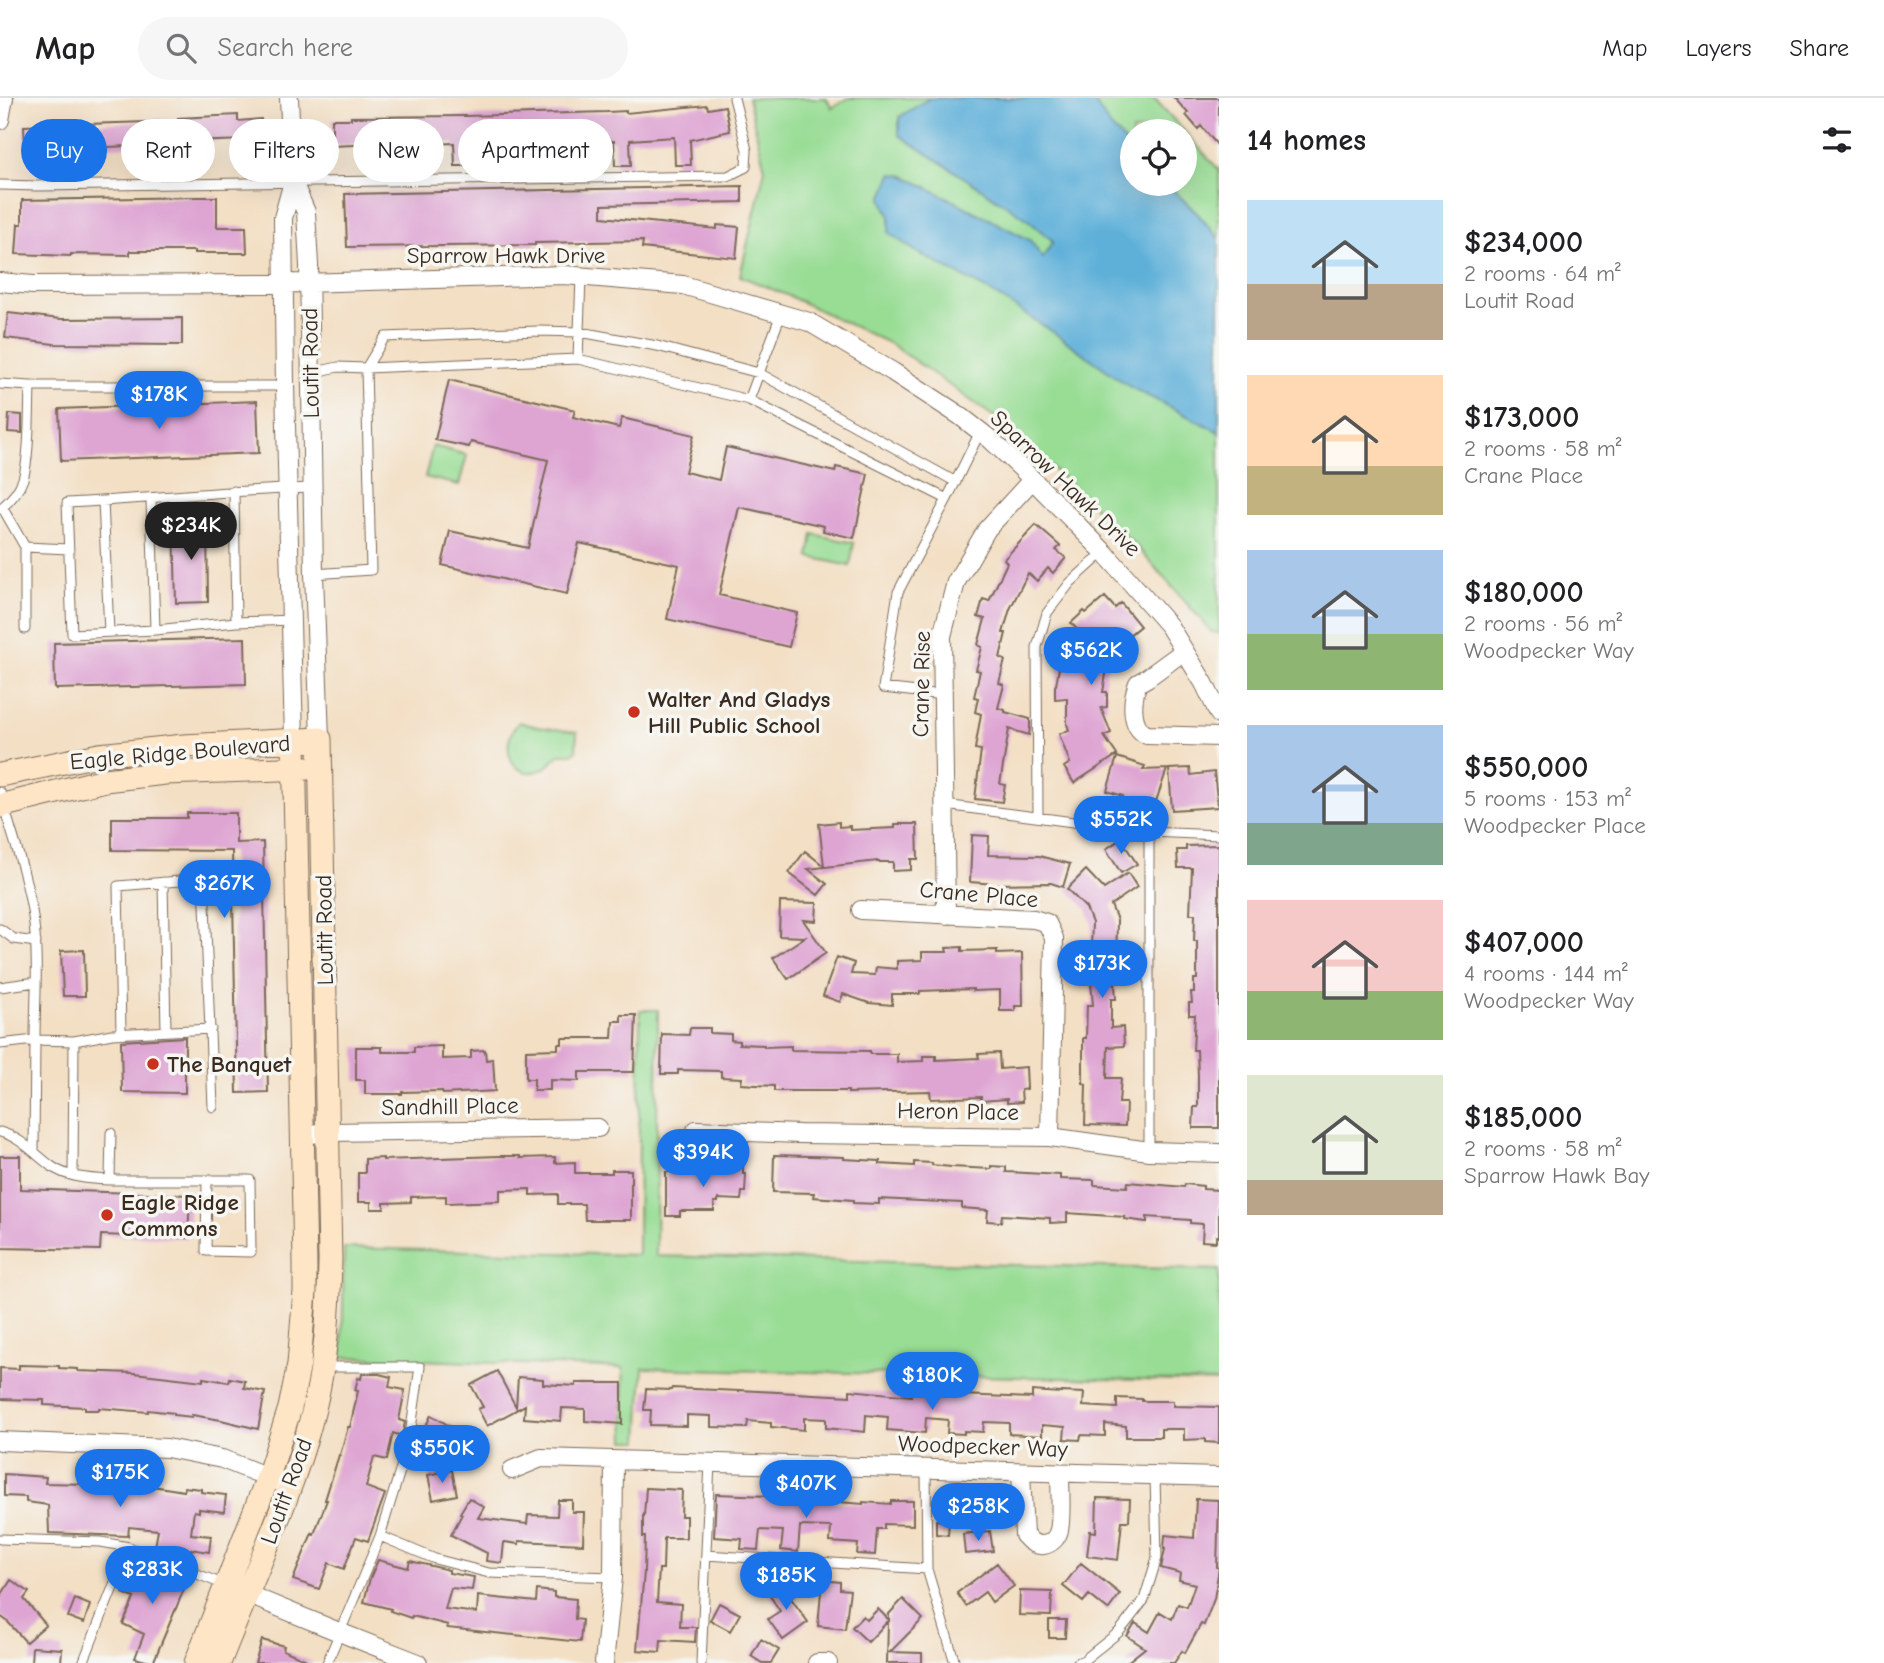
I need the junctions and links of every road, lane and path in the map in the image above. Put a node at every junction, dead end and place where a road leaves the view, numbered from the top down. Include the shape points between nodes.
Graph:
1 (4, 98) edge
2 (289, 98) edge
3 (734, 98) edge
4 (290, 119) edge
5 (0, 120) edge
6 (339, 181) edge
7 (293, 182) junction
8 (0, 185) edge
9 (581, 277) junction
10 (0, 282) edge
11 (309, 283) junction
12 (284, 284) junction
13 (781, 314) junction
14 (580, 332) junction
15 (578, 359) junction
16 (366, 368) junction
17 (311, 373) junction
18 (759, 373) junction
19 (0, 383) edge
20 (30, 386) junction
21 (285, 386) junction
22 (749, 400) junction
23 (980, 432) junction
24 (1032, 480) junction
25 (956, 482) junction
26 (313, 488) junction
27 (288, 489) junction
28 (234, 491) junction
29 (151, 499) junction
30 (947, 499) junction
31 (103, 501) junction
32 (1, 508) edge
33 (25, 547) junction
34 (69, 549) junction
35 (1104, 552) junction
36 (314, 574) junction
37 (292, 620) junction
38 (236, 622) junction
39 (25, 629) dead end
40 (155, 631) junction
41 (109, 632) junction
42 (1184, 651) junction
43 (943, 695) junction
44 (1219, 714) edge
45 (1219, 737) edge
46 (320, 739) junction
47 (295, 740) junction
48 (295, 768) junction
49 (320, 768) junction
50 (0, 775) edge
51 (1, 801) edge
52 (945, 805) junction
53 (1038, 817) junction
54 (1149, 832) junction
55 (1219, 835) edge
56 (163, 882) junction
57 (861, 911) dead end
58 (946, 915) junction
59 (2, 934) edge
60 (36, 942) junction
61 (36, 982) junction
62 (0, 987) edge
63 (211, 1029) junction
64 (166, 1031) junction
65 (121, 1033) junction
66 (35, 1040) junction
67 (74, 1041) junction
68 (0, 1044) edge
69 (213, 1107) dead end
70 (598, 1128) dead end
71 (696, 1130) dead end
72 (0, 1132) edge
73 (328, 1132) junction
74 (111, 1133) dead end
75 (302, 1135) junction
76 (1050, 1137) junction
77 (34, 1151) junction
78 (1149, 1151) junction
79 (1219, 1153) edge
80 (73, 1175) junction
81 (110, 1180) junction
82 (207, 1180) junction
83 (322, 1367) junction
84 (0, 1441) edge
85 (614, 1460) junction
86 (710, 1461) junction
87 (926, 1468) junction
88 (512, 1470) dead end
89 (1021, 1472) junction
90 (1060, 1473) junction
91 (1155, 1476) junction
92 (268, 1477) junction
93 (1219, 1477) edge
94 (291, 1486) junction
95 (380, 1536) junction
96 (0, 1539) edge
97 (129, 1547) junction
98 (706, 1555) junction
99 (927, 1569) junction
100 (613, 1577) junction
101 (237, 1590) junction
102 (339, 1632) junction
103 (83, 1663) edge
104 (196, 1663) edge
105 (219, 1663) edge
106 (327, 1663) edge
107 (418, 1663) edge
108 (604, 1663) edge
109 (701, 1663) edge
110 (817, 1663) edge
111 (828, 1663) edge
112 (955, 1663) edge
113 (1077, 1663) edge

1 - 5 street
2 - 4 street, Loutit Road
3 - 6 lane via 747,150 746,167 727,176
7 - 8 lane
7 - 11 street, Loutit Road via 306,212
7 - 12 street, Loutit Road via 283,218
9 - 11 street, Sparrow Hawk Drive
9 - 13 street, Sparrow Hawk Drive via 683,285
9 - 14 lane
10 - 12 street, Sparrow Hawk Drive
11 - 12 street, Sparrow Hawk Drive
11 - 17 street, Loutit Road
12 - 21 street, Loutit Road
13 - 18 lane
13 - 23 street, Sparrow Hawk Drive via 809,322 894,372
14 - 15 lane
14 - 16 lane via 385,337
14 - 18 lane via 657,346
15 - 16 lane
15 - 22 lane
16 - 17 lane via 338,367
16 - 36 lane via 371,570
17 - 26 street, Loutit Road
18 - 22 lane
18 - 25 lane
19 - 20 lane
20 - 21 lane
20 - 32 lane via 23,479
21 - 27 street, Loutit Road
22 - 30 lane
23 - 24 street, Sparrow Hawk Drive
23 - 25 lane
24 - 35 street, Sparrow Hawk Drive
24 - 43 street, Crane Rise via 987,529 956,582 943,636
25 - 30 lane
26 - 27 lane
26 - 36 street, Loutit Road
27 - 28 lane
27 - 37 street, Loutit Road
28 - 29 lane
28 - 38 lane
29 - 31 lane
29 - 40 lane
30 - 43 lane via 898,592 883,688
31 - 34 lane via 67,503
31 - 41 lane
32 - 33 lane
33 - 34 lane
33 - 39 lane
34 - 41 lane via 72,634
35 - 42 street, Sparrow Hawk Drive via 1169,626
35 - 53 lane via 1070,583 1047,613 1037,647
36 - 46 street, Loutit Road
37 - 38 lane
37 - 47 street, Loutit Road
38 - 40 lane
40 - 41 lane
42 - 44 street, Sparrow Hawk Drive
42 - 45 street via 1138,683 1136,724 1147,735
43 - 52 street, Crane Rise
46 - 47 street, Eagle Ridge Boulevard
46 - 49 street, Loutit Road
47 - 48 street, Loutit Road
47 - 50 street, Eagle Ridge Boulevard via 99,755
48 - 49 street, Eagle Ridge Boulevard
48 - 51 street, Eagle Ridge Boulevard via 105,779
48 - 75 street, Loutit Road
49 - 73 street, Loutit Road
51 - 60 lane via 27,889
52 - 53 lane
52 - 58 street, Crane Rise
53 - 54 lane
54 - 55 lane
54 - 78 lane
56 - 63 lane via 204,879
56 - 64 lane
56 - 65 lane via 118,886
57 - 58 street, Crane Place
58 - 76 street, Crane Place via 1034,919 1046,923 1054,938
59 - 60 lane
60 - 61 lane
61 - 62 lane
61 - 66 lane
63 - 64 lane
63 - 69 lane
64 - 65 lane
65 - 67 lane
66 - 67 lane
66 - 68 lane
66 - 77 lane
67 - 80 lane
70 - 73 street, Sandhill Place
71 - 76 street, Heron Place
72 - 77 lane
73 - 75 street, Sandhill Place
73 - 83 street, Loutit Road via 330,1281
74 - 81 lane
75 - 92 street, Loutit Road via 305,1291 299,1364
76 - 78 street, Heron Place
77 - 80 lane via 53,1168
78 - 79 street, Heron Place
80 - 81 lane
81 - 82 lane
82 - 82 lane via 250,1180 251,1252 206,1251
83 - 94 street, Loutit Road
83 - 95 lane via 420,1367 409,1442
84 - 92 street via 167,1448 222,1459
85 - 86 street, Woodpecker Way
85 - 88 street, Woodpecker Way via 541,1458
85 - 100 street
86 - 87 street, Woodpecker Way
86 - 98 lane
87 - 89 street, Woodpecker Way
87 - 99 lane
89 - 90 street, Woodpecker Way
89 - 90 street via 1024,1535 1038,1545 1047,1545 1059,1531
90 - 91 street, Woodpecker Way
91 - 93 street, Woodpecker Way
91 - 113 lane via 1157,1558 1144,1600 1119,1632
92 - 94 street
92 - 101 street, Loutit Road
94 - 101 street, Loutit Road
95 - 100 lane via 435,1559 489,1573
95 - 102 lane
96 - 97 lane
97 - 101 lane
97 - 103 lane
98 - 99 lane
98 - 109 lane
99 - 112 lane
100 - 108 street
101 - 102 street
101 - 104 street, Loutit Road
101 - 105 street, Loutit Road
102 - 106 lane
102 - 107 street
110 - 111 street

